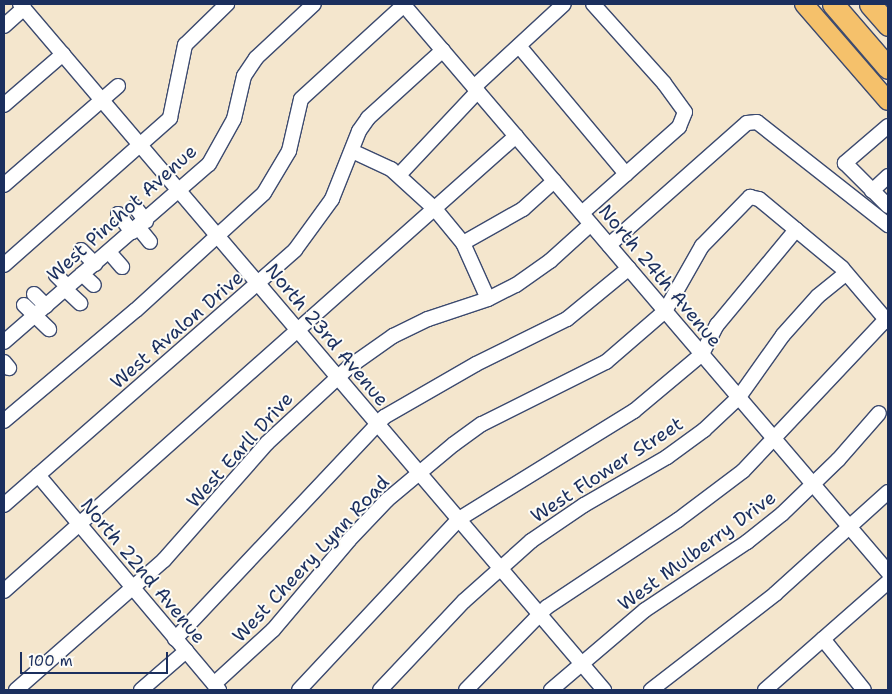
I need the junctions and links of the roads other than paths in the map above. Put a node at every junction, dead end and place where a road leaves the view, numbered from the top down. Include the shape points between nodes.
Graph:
1 (227, 4) edge
2 (314, 4) edge
3 (404, 4) edge
4 (564, 4) edge
5 (592, 4) edge
6 (804, 4) edge
7 (833, 4) edge
8 (848, 4) edge
9 (870, 4) edge
10 (22, 6) edge
11 (888, 24) edge
12 (4, 26) edge
13 (519, 46) junction
14 (443, 50) junction
15 (888, 51) edge
16 (63, 54) junction
17 (888, 68) edge
18 (118, 86) dead end
19 (476, 89) junction
20 (102, 99) junction
21 (888, 101) edge
22 (4, 105) edge
23 (888, 126) edge
24 (516, 136) junction
25 (141, 145) junction
26 (352, 151) junction
27 (626, 174) junction
28 (400, 175) junction
29 (888, 176) edge
30 (554, 180) junction
31 (4, 185) edge
32 (180, 191) junction
33 (872, 191) junction
34 (888, 206) edge
35 (135, 207) dead end
36 (435, 209) junction
37 (118, 214) dead end
38 (587, 219) junction
39 (888, 225) edge
40 (139, 227) junction
41 (796, 230) junction
42 (218, 236) junction
43 (150, 242) dead end
44 (463, 243) junction
45 (609, 245) junction
46 (81, 250) dead end
47 (109, 252) junction
48 (95, 264) junction
49 (4, 265) edge
50 (122, 268) dead end
51 (629, 268) junction
52 (82, 274) junction
53 (845, 274) junction
54 (56, 275) dead end
55 (258, 284) junction
56 (94, 285) dead end
57 (67, 288) junction
58 (34, 294) dead end
59 (488, 299) junction
60 (80, 303) dead end
61 (24, 305) dead end
62 (46, 306) junction
63 (666, 311) junction
64 (34, 316) junction
65 (887, 320) edge
66 (49, 329) dead end
67 (299, 330) junction
68 (4, 342) edge
69 (702, 354) junction
70 (338, 377) junction
71 (739, 397) junction
72 (879, 413) dead end
73 (4, 421) edge
74 (377, 423) junction
75 (775, 440) junction
76 (420, 473) junction
77 (38, 475) junction
78 (813, 484) junction
79 (888, 492) edge
80 (4, 505) edge
81 (459, 519) junction
82 (78, 524) junction
83 (850, 528) junction
84 (499, 567) junction
85 (888, 572) edge
86 (132, 589) junction
87 (886, 589) edge
88 (4, 591) edge
89 (539, 614) junction
90 (175, 639) junction
91 (823, 639) junction
92 (186, 651) junction
93 (581, 663) junction
94 (217, 687) edge
95 (16, 690) edge
96 (141, 690) edge
97 (299, 690) edge
98 (380, 690) edge
99 (466, 690) edge
100 (551, 690) edge
101 (604, 690) edge
102 (651, 690) edge
103 (766, 690) edge
104 (864, 690) edge

1 - 25 street via 185,45 170,118
2 - 32 street, West Pinchot Avenue via 256,58 244,76 226,139 210,164
3 - 14 street, North 24th Avenue
3 - 42 street via 301,100 289,151 264,193
4 - 13 street
5 - 27 street, West Earll Drive via 682,105 684,120
6 - 21 main road
7 - 17 highway
8 - 15 highway
9 - 11 highway
10 - 12 street
10 - 16 street, North 23rd Avenue
13 - 19 street
13 - 27 street
14 - 19 street, North 24th Avenue
14 - 26 street, West Avalon Drive via 368,118
16 - 20 street, North 23rd Avenue
16 - 22 street
18 - 20 street
19 - 24 street, North 24th Avenue
19 - 28 street
20 - 25 street, North 23rd Avenue
20 - 31 street
23 - 33 street via 845,163
24 - 30 street, North 24th Avenue
24 - 36 street
25 - 32 street, North 23rd Avenue
25 - 49 street
26 - 28 street
26 - 55 street, West Avalon Drive via 323,216 295,250
27 - 38 street, West Earll Drive via 597,199
28 - 36 street
29 - 33 street
30 - 38 street, North 24th Avenue
30 - 44 street via 523,209
32 - 40 street, West Pinchot Avenue
32 - 42 street, North 23rd Avenue
33 - 34 street
35 - 40 street
36 - 44 street
36 - 67 street
37 - 40 street
38 - 45 street, North 24th Avenue
38 - 59 street, West Earll Drive via 536,272
39 - 45 street via 757,122 747,123
40 - 43 street
40 - 47 street, West Pinchot Avenue
41 - 53 street
41 - 63 street, West Cheery Lynn Road via 759,199 750,197 702,246
41 - 69 street via 718,325
42 - 55 street, North 23rd Avenue
42 - 73 street
44 - 59 street
45 - 51 street, North 24th Avenue
46 - 48 street
47 - 48 street, West Pinchot Avenue
47 - 50 street
48 - 52 street, West Pinchot Avenue
51 - 63 street, North 24th Avenue
51 - 74 street via 567,319 476,364
52 - 56 street
52 - 57 street, West Pinchot Avenue
53 - 65 street
53 - 71 street, West Flower Street via 818,296 783,335
54 - 57 street
55 - 67 street, North 23rd Avenue
55 - 77 street, West Avalon Drive
57 - 60 street
57 - 62 street, West Pinchot Avenue
58 - 62 street
59 - 70 street, West Earll Drive via 392,336
61 - 64 street
62 - 64 street, West Pinchot Avenue
63 - 69 street, North 24th Avenue
63 - 76 street, West Cheery Lynn Road via 606,362 482,424
64 - 66 street
64 - 68 street, West Pinchot Avenue
65 - 75 street via 831,374
67 - 70 street, North 23rd Avenue
67 - 82 street
69 - 71 street, North 24th Avenue
69 - 81 street via 634,410
70 - 74 street, North 23rd Avenue
70 - 86 street, West Earll Drive via 266,443 194,529
71 - 75 street, North 24th Avenue
71 - 84 street, West Flower Street via 704,430 667,457 558,522
72 - 78 street, West Mulberry Drive
74 - 76 street, North 23rd Avenue
74 - 90 street
75 - 78 street, North 24th Avenue
75 - 89 street via 743,471 678,520
76 - 81 street, North 23rd Avenue
76 - 94 street, West Cheery Lynn Road via 387,500 273,630
77 - 80 street, West Avalon Drive
77 - 82 street, North 22nd Avenue
78 - 83 street, North 24th Avenue
78 - 93 street, West Mulberry Drive via 747,542 645,610
79 - 83 street
81 - 84 street, North 23rd Avenue
81 - 97 street
82 - 86 street, North 22nd Avenue
82 - 88 street
83 - 85 street, North 24th Avenue
83 - 102 street via 775,594
84 - 89 street, North 23rd Avenue
84 - 98 street, West Flower Street via 430,634
86 - 90 street, North 22nd Avenue
86 - 95 street, West Earll Drive
87 - 91 street
89 - 93 street, North 23rd Avenue
89 - 99 street
90 - 92 street, North 22nd Avenue
91 - 103 street
91 - 104 street
92 - 94 street, North 22nd Avenue
92 - 96 street
93 - 100 street, West Mulberry Drive
93 - 101 street, North 23rd Avenue

